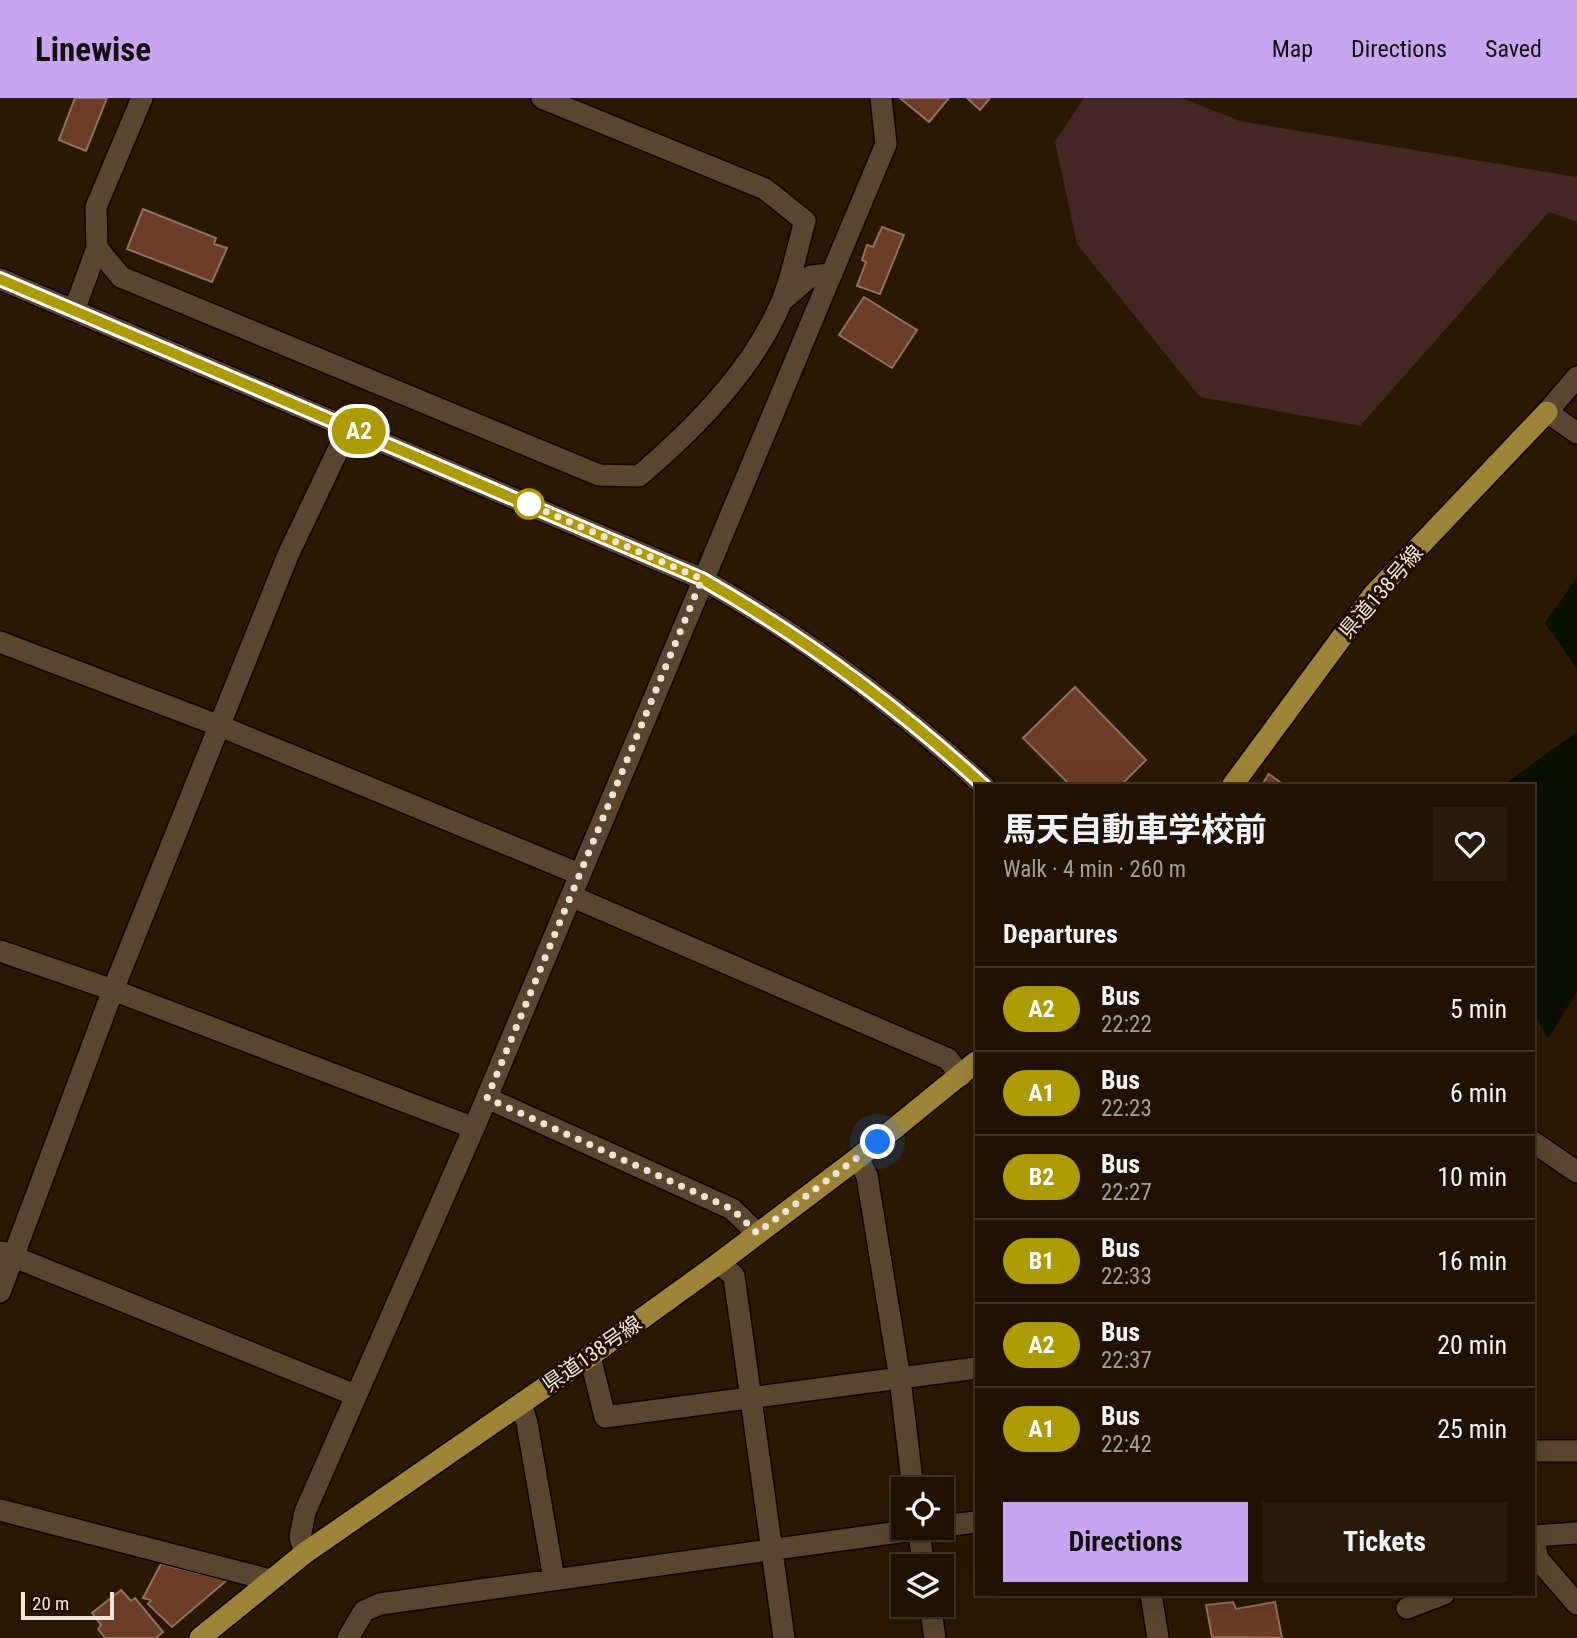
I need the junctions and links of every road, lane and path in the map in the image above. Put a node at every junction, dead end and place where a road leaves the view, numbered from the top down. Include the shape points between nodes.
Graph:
1 (142, 98) edge
2 (542, 98) edge
3 (881, 98) edge
4 (97, 248) junction
5 (832, 274) junction
6 (4, 287) edge
7 (782, 302) junction
8 (74, 311) junction
9 (1577, 377) edge
10 (1547, 412) junction
11 (349, 426) junction
12 (1577, 433) edge
13 (702, 579) junction
14 (0, 642) edge
15 (220, 726) junction
16 (982, 784) edge
17 (1233, 784) edge
18 (579, 874) junction
19 (571, 896) junction
20 (0, 951) edge
21 (113, 990) junction
22 (969, 1069) edge
23 (487, 1098) junction
24 (474, 1128) junction
25 (1535, 1143) edge
26 (858, 1158) junction
27 (1577, 1172) edge
28 (757, 1233) junction
29 (6, 1254) edge
30 (719, 1263) junction
31 (0, 1292) edge
32 (590, 1356) junction
33 (975, 1368) edge
34 (900, 1379) junction
35 (355, 1395) junction
36 (753, 1399) junction
37 (520, 1404) junction
38 (1535, 1451) edge
39 (1577, 1451) edge
40 (912, 1477) edge
41 (0, 1510) edge
42 (975, 1522) edge
43 (954, 1525) edge
44 (891, 1532) edge
45 (1577, 1533) edge
46 (772, 1548) junction
47 (1535, 1549) edge
48 (1535, 1550) edge
49 (304, 1553) junction
50 (554, 1579) junction
51 (270, 1580) junction
52 (1151, 1596) edge
53 (1439, 1596) edge
54 (1577, 1604) edge
55 (1407, 1608) dead end
56 (932, 1617) edge
57 (201, 1638) edge
58 (348, 1638) edge
59 (784, 1638) edge
60 (935, 1638) edge
61 (1158, 1638) edge

1 - 4 street via 96,207
2 - 7 street via 765,189 805,221
3 - 5 street via 886,144
4 - 7 street via 121,277 599,475 639,476 684,438 760,345
4 - 8 street
5 - 7 street via 811,276
5 - 13 street
6 - 8 street
8 - 11 street
9 - 10 street
10 - 12 street
10 - 17 main road, 県道138号線 via 1373,595
11 - 13 street
11 - 15 street via 288,555
13 - 16 street via 794,634 862,682
13 - 18 street
14 - 15 street
15 - 18 street
15 - 21 street
18 - 19 street
19 - 22 street
19 - 23 street
20 - 21 street
21 - 24 street
21 - 29 street
22 - 26 main road, 県道138号線
23 - 24 street
23 - 28 street via 732,1209
24 - 35 street
25 - 27 street
26 - 28 main road, 県道138号線
26 - 34 street via 867,1176
28 - 30 main road, 県道138号線
29 - 31 street
29 - 35 street
30 - 32 main road, 県道138号線
30 - 36 street via 734,1276
32 - 36 street via 605,1417
32 - 37 main road, 県道138号線
33 - 34 street
34 - 36 street
34 - 40 street
35 - 49 street via 305,1512 300,1537
36 - 46 street
37 - 49 main road, 県道138号線
37 - 50 street
38 - 39 street
41 - 51 street
42 - 43 street
44 - 46 street
45 - 47 street
46 - 50 street
46 - 59 street
48 - 54 street
49 - 51 main road, 県道138号線
50 - 58 street via 380,1604 364,1611
51 - 57 main road, 県道138号線
52 - 61 street
53 - 55 street
56 - 60 street

